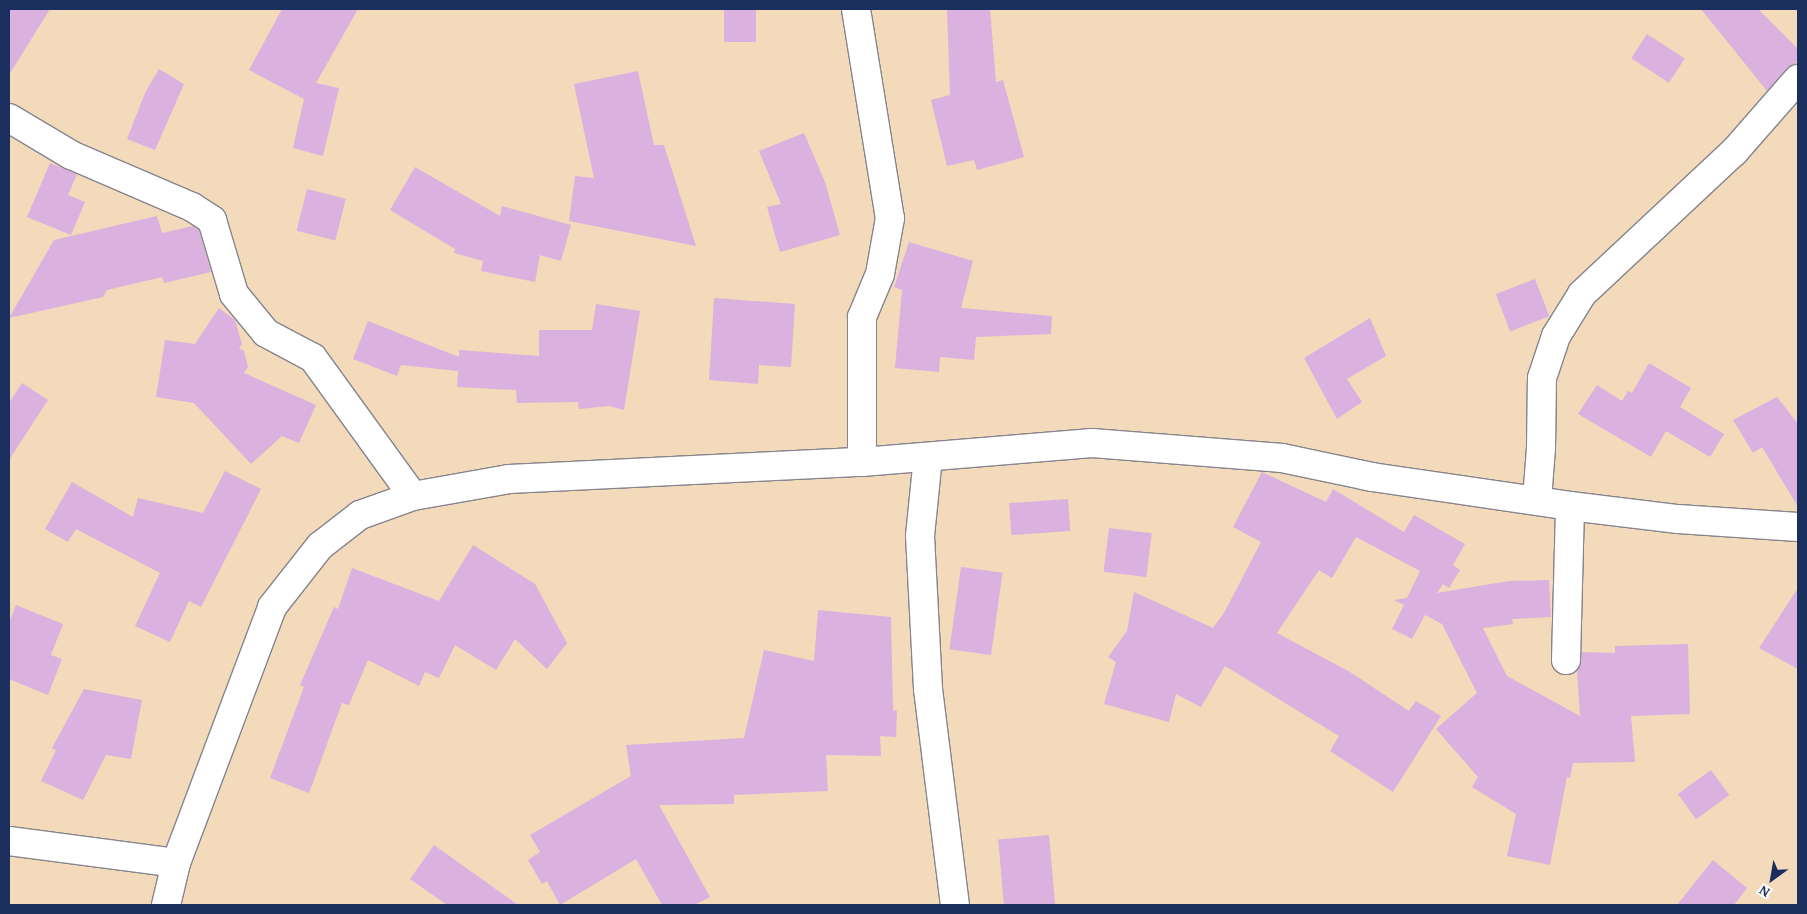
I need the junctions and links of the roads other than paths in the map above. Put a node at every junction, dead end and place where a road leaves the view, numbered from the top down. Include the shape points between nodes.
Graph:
1 (856, 9) edge
2 (1798, 79) edge
3 (9, 118) edge
4 (928, 457) junction
5 (862, 462) junction
6 (413, 496) junction
7 (1537, 500) junction
8 (1570, 506) junction
9 (1798, 527) edge
10 (1566, 660) dead end
11 (9, 841) edge
12 (176, 863) junction
13 (166, 905) edge
14 (955, 905) edge

1 - 5 street via 890,218 880,274 862,317
2 - 7 street via 1734,152 1582,294 1561,328 1542,378
3 - 6 street via 72,155 212,220 234,294 266,333 313,358
4 - 5 street
4 - 7 street via 1092,443 1282,458 1372,477
4 - 14 street via 920,536 928,690
5 - 6 street via 509,479
6 - 12 street via 360,515 320,546 272,607
7 - 8 street
8 - 9 street via 1678,519
8 - 10 street
11 - 12 street
12 - 13 street

